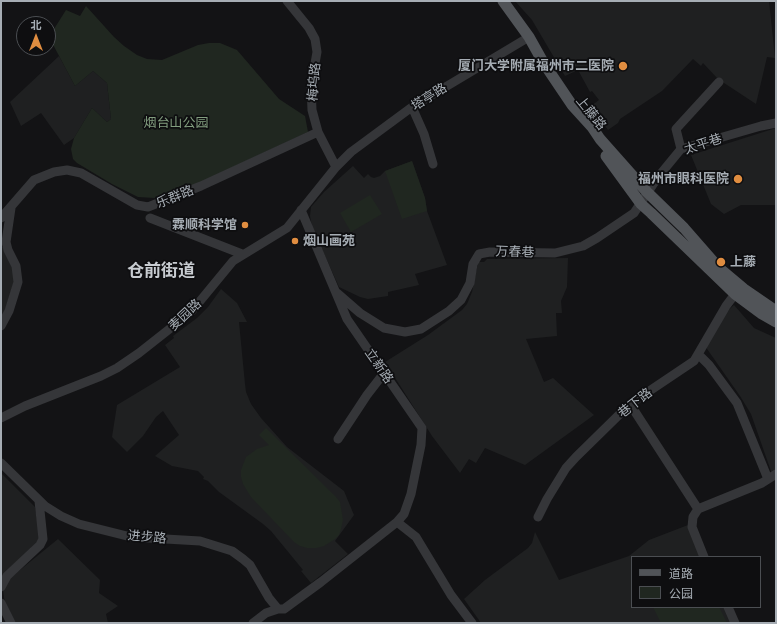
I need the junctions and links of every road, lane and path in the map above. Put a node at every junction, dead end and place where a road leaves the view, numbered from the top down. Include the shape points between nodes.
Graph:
1 (287, 1) edge
2 (496, 1) edge
3 (504, 4) edge
4 (530, 37) junction
5 (719, 82) dead end
6 (412, 107) junction
7 (776, 123) edge
8 (318, 132) junction
9 (681, 149) junction
10 (433, 164) dead end
11 (336, 167) junction
12 (647, 192) junction
13 (641, 204) junction
14 (11, 208) junction
15 (301, 210) junction
16 (1, 218) edge
17 (150, 218) dead end
18 (242, 254) junction
19 (334, 289) junction
20 (735, 294) junction
21 (774, 309) edge
22 (776, 322) edge
23 (1, 326) edge
24 (698, 354) junction
25 (384, 373) junction
26 (630, 404) junction
27 (1, 418) edge
28 (338, 439) dead end
29 (1, 463) edge
30 (776, 474) edge
31 (768, 479) junction
32 (39, 501) junction
33 (698, 509) junction
34 (538, 517) dead end
35 (397, 522) junction
36 (704, 556) edge
37 (1, 587) edge
38 (1, 603) edge
39 (728, 608) edge
40 (281, 609) junction
41 (10, 623) edge
42 (254, 623) edge
43 (472, 623) edge
44 (735, 623) edge

1 - 8 street, 梅坞路 via 315,39 317,52 311,100
2 - 3 main road
3 - 4 main road
4 - 6 street, 塔亭路
4 - 12 main road via 543,62 575,109
4 - 13 main road, 上藤路 via 528,48 568,108 580,119
5 - 9 street via 676,129
6 - 10 street
6 - 11 street, 塔亭路 via 351,152
7 - 9 street, 太平巷
8 - 11 street, 梅坞路
8 - 14 street, 乐群路 via 152,206 137,205 86,175 67,170 34,180
9 - 12 street, 太平巷
11 - 15 street, 麦园路
12 - 13 street, 太平巷
12 - 21 main road via 684,228 719,268
13 - 19 street, 万春巷 via 631,216 575,249 555,253 479,254 473,264 470,283 460,300 449,312 417,330 397,331 380,326 360,313
13 - 20 main road, 上藤路
14 - 16 street, 乐群路
14 - 23 street via 6,242 16,266 18,282 11,306
15 - 18 street, 麦园路 via 283,231
15 - 19 street, 立新路
17 - 18 street
18 - 27 street, 麦园路 via 228,266 191,312 117,368
19 - 25 street, 立新路 via 351,326
20 - 22 main road, 上藤路
20 - 24 street, 巷下路
24 - 26 street, 巷下路 via 688,366
24 - 31 street via 737,403
25 - 28 street
25 - 35 street, 立新路 via 422,428 411,494 404,514
26 - 33 street
26 - 34 street, 巷下路 via 566,468
29 - 32 street, 进步路
30 - 31 street
31 - 33 street
32 - 37 street via 43,540 8,576
32 - 40 street, 进步路 via 78,524 131,537 200,542 232,551 250,565 269,598
33 - 36 street via 693,517 692,527
35 - 40 street
35 - 43 street via 416,537 451,595
38 - 41 street
39 - 44 street
40 - 42 street via 266,613

